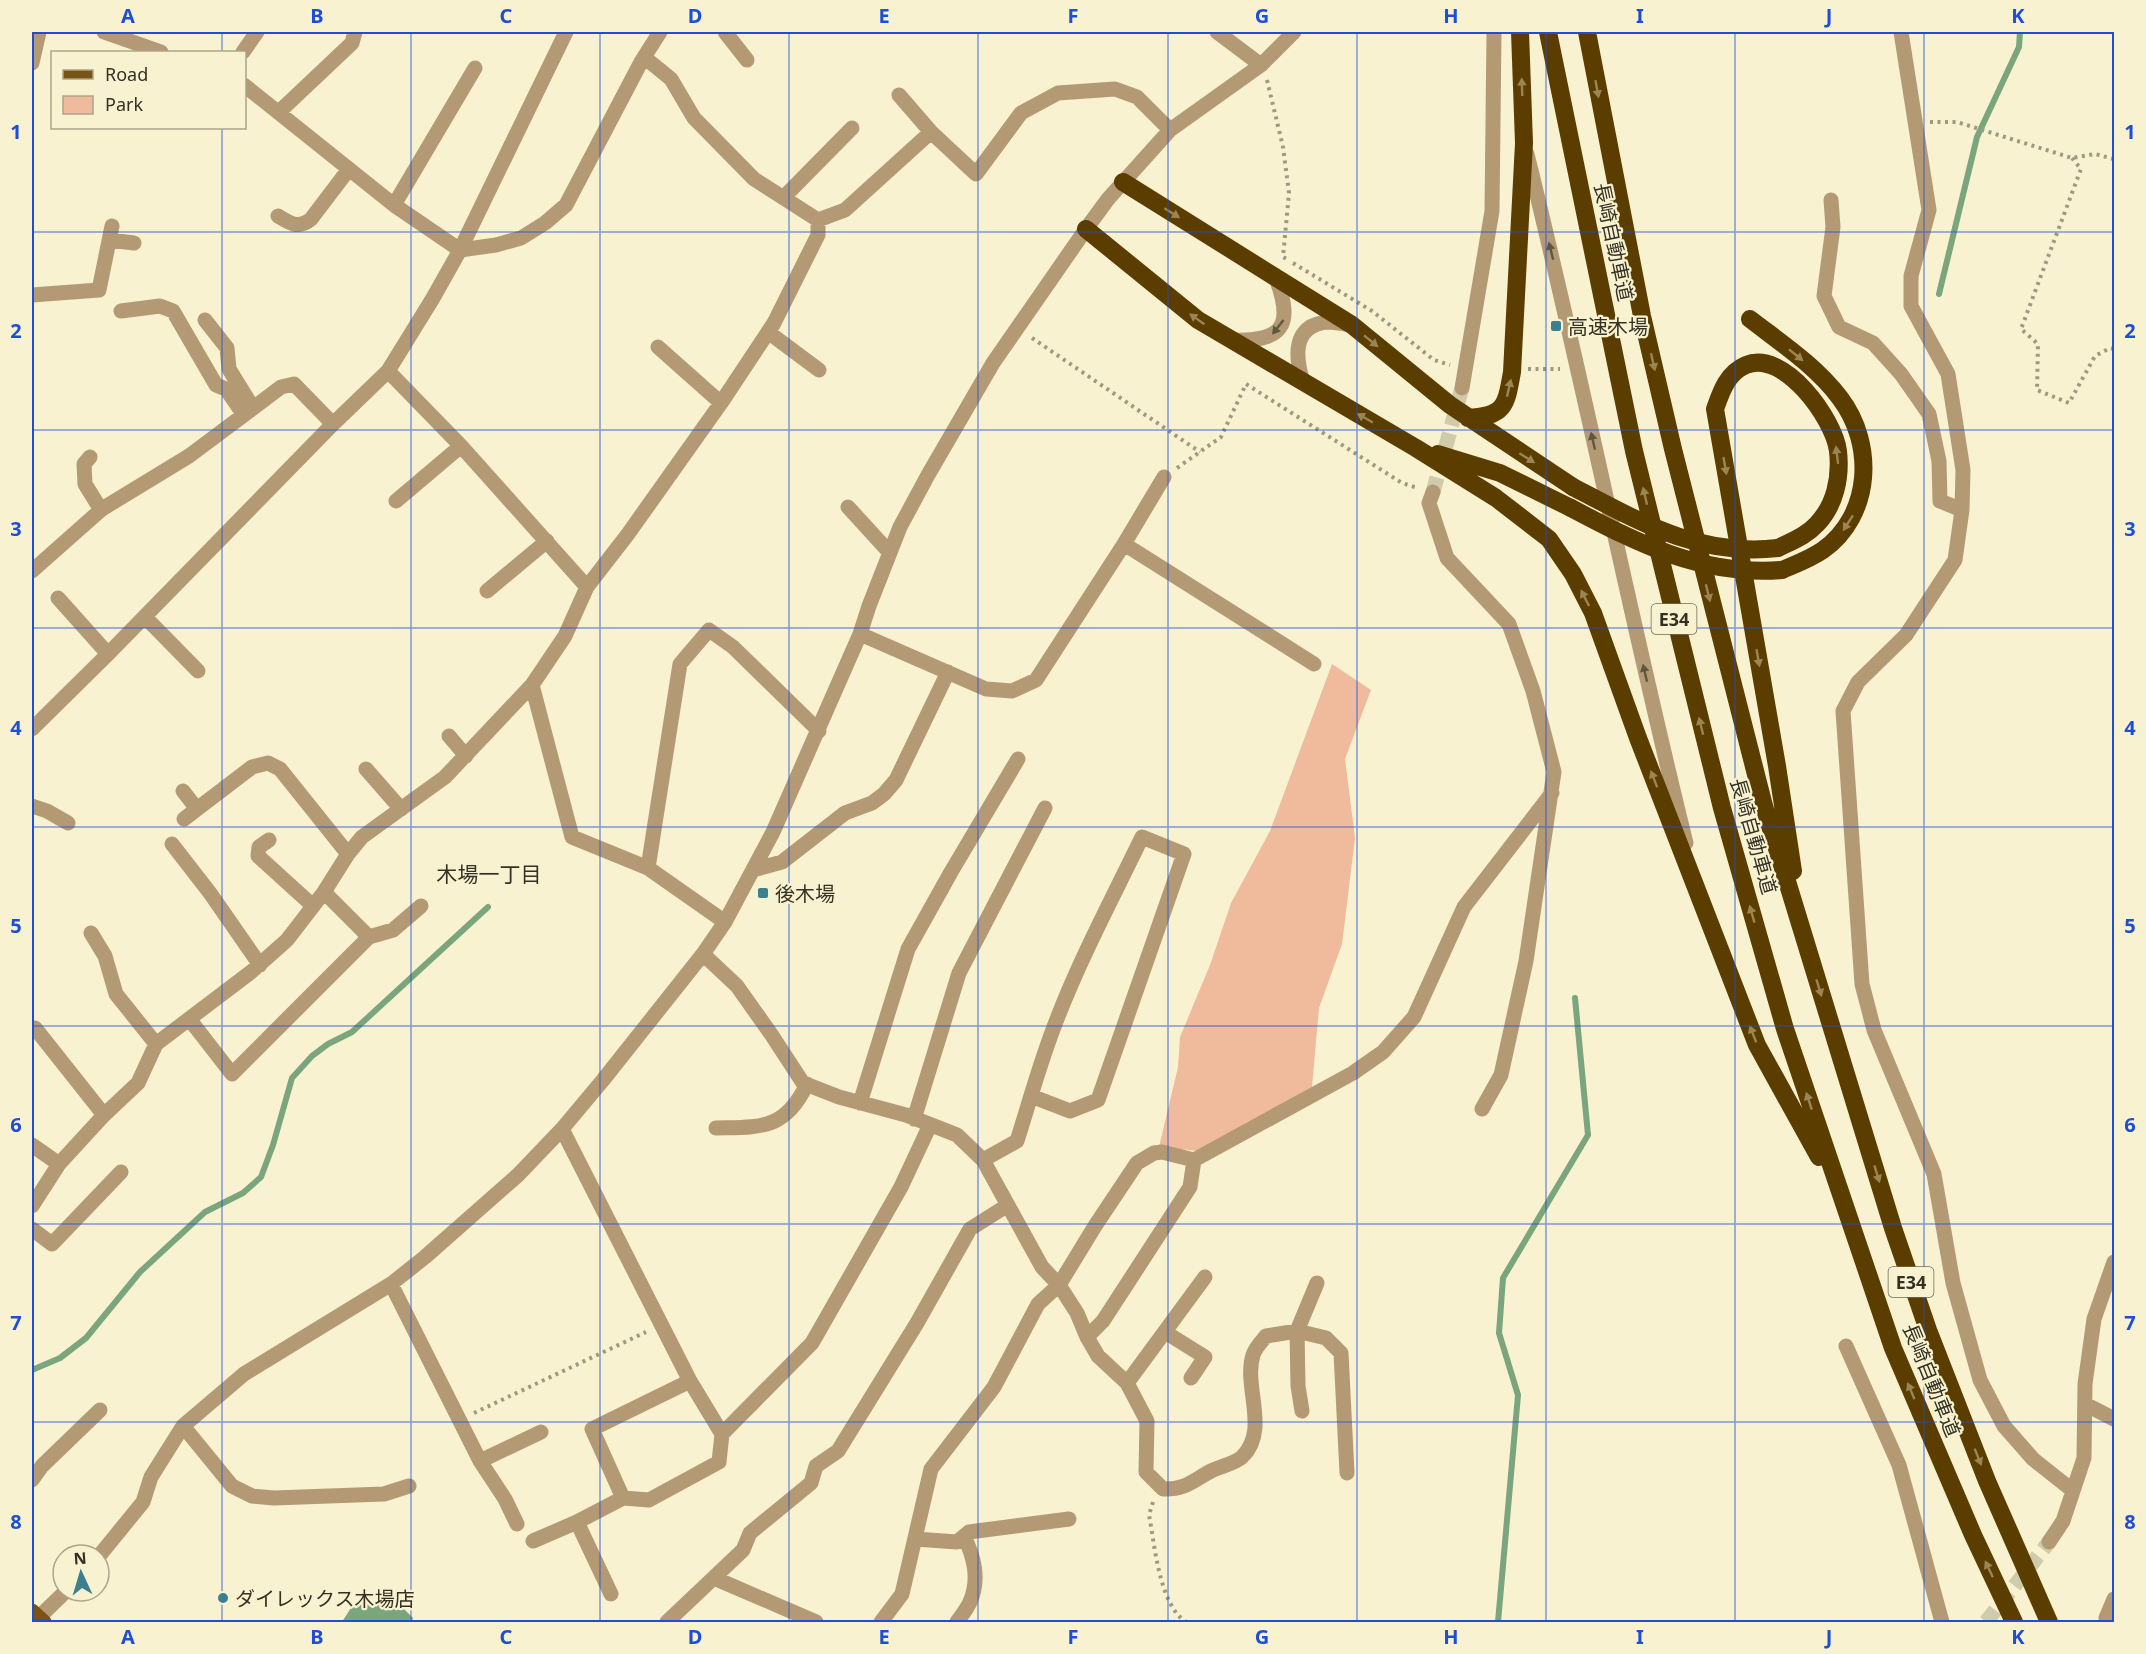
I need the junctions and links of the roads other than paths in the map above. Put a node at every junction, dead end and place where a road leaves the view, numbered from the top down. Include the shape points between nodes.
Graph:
1 (39, 32) edge
2 (256, 32) edge
3 (355, 32) edge
4 (566, 32) edge
5 (660, 32) edge
6 (725, 32) edge
7 (1217, 32) edge
8 (1293, 32) edge
9 (1494, 32) edge
10 (1520, 32) edge
11 (1548, 32) edge
12 (1587, 32) edge
13 (1901, 32) edge
14 (114, 33) edge
15 (159, 51) edge
16 (244, 51) edge
17 (644, 57) junction
18 (747, 60) dead end
19 (32, 63) edge
20 (1261, 65) junction
21 (475, 68) dead end
22 (246, 87) edge
23 (899, 95) dead end
24 (279, 112) junction
25 (852, 128) dead end
26 (1170, 130) junction
27 (931, 132) junction
28 (1524, 143) junction
29 (349, 169) junction
30 (1122, 182) junction
31 (783, 198) junction
32 (1831, 200) dead end
33 (394, 205) junction
34 (278, 216) dead end
35 (818, 220) junction
36 (1086, 229) junction
37 (134, 243) dead end
38 (460, 250) junction
39 (1276, 278) junction
40 (32, 295) edge
41 (121, 312) dead end
42 (1750, 319) dead end
43 (205, 320) dead end
44 (1352, 325) junction
45 (768, 332) junction
46 (1230, 340) junction
47 (658, 346) dead end
48 (819, 370) dead end
49 (388, 371) junction
50 (1303, 382) junction
51 (1462, 388) tunnel mouth
52 (721, 403) junction
53 (249, 412) junction
54 (1468, 417) junction
55 (333, 424) junction
56 (461, 446) junction
57 (1416, 448) junction
58 (90, 457) dead end
59 (1164, 477) road end
60 (1433, 492) tunnel mouth
61 (396, 501) dead end
62 (848, 507) dead end
63 (101, 510) junction
64 (1962, 510) junction
65 (547, 541) junction
66 (1124, 544) junction
67 (890, 553) junction
68 (32, 571) edge
69 (586, 586) junction
70 (487, 591) dead end
71 (58, 598) dead end
72 (145, 617) junction
73 (860, 634) junction
74 (108, 654) junction
75 (1314, 664) dead end
76 (198, 671) dead end
77 (948, 672) junction
78 (532, 685) junction
79 (32, 729) edge
80 (819, 731) junction
81 (449, 736) dead end
82 (466, 756) junction
83 (1018, 759) dead end
84 (366, 769) dead end
85 (183, 791) dead end
86 (1552, 793) junction
87 (32, 806) edge
88 (1045, 808) dead end
89 (197, 809) junction
90 (401, 809) junction
91 (184, 819) dead end
92 (68, 823) dead end
93 (268, 840) dead end
94 (172, 844) dead end
95 (348, 854) junction
96 (648, 868) junction
97 (753, 870) junction
98 (324, 892) junction
99 (1698, 893) junction
100 (312, 905) junction
101 (421, 906) dead end
102 (725, 922) junction
103 (1802, 932) junction
104 (91, 933) dead end
105 (369, 937) junction
106 (703, 954) junction
107 (260, 964) junction
108 (190, 1020) junction
109 (35, 1028) dead end
110 (156, 1044) junction
111 (807, 1084) junction
112 (1031, 1096) junction
113 (860, 1103) junction
114 (1482, 1109) dead end
115 (104, 1115) junction
116 (914, 1119) junction
117 (930, 1125) junction
118 (716, 1128) dead end
119 (562, 1129) junction
120 (32, 1145) edge
121 (1194, 1160) junction
122 (984, 1161) junction
123 (59, 1164) junction
124 (121, 1172) dead end
125 (1841, 1196) junction
126 (1008, 1205) junction
127 (32, 1206) edge
128 (32, 1229) edge
129 (2115, 1262) edge
130 (1205, 1277) dead end
131 (1317, 1283) dead end
132 (391, 1284) junction
133 (1059, 1285) junction
134 (1297, 1331) junction
135 (1165, 1332) junction
136 (1087, 1337) junction
137 (1846, 1346) dead end
138 (1191, 1378) dead end
139 (690, 1381) junction
140 (1127, 1383) junction
141 (2085, 1404) junction
142 (100, 1410) dead end
143 (1302, 1411) dead end
144 (2115, 1419) edge
145 (183, 1426) junction
146 (541, 1432) dead end
147 (722, 1434) junction
148 (480, 1461) junction
149 (1347, 1473) dead end
150 (32, 1480) edge
151 (409, 1486) dead end
152 (2072, 1490) junction
153 (623, 1498) junction
154 (1069, 1519) dead end
155 (577, 1522) junction
156 (517, 1524) dead end
157 (964, 1536) junction
158 (915, 1539) junction
159 (533, 1540) dead end
160 (2049, 1542) tunnel mouth
161 (110, 1543) edge
162 (714, 1578) junction
163 (611, 1594) dead end
164 (2115, 1599) edge
165 (54, 1603) edge
166 (37, 1619) edge
167 (670, 1622) edge
168 (815, 1622) edge
169 (881, 1623) edge
170 (957, 1623) edge
171 (1942, 1623) edge
172 (2014, 1623) edge
173 (2049, 1623) edge
174 (2107, 1623) edge

1 - 19 street
2 - 16 street
3 - 24 street via 352,43
4 - 38 street
5 - 17 street
6 - 18 street
7 - 20 street
8 - 20 street
9 - 51 street via 1492,211
28 -> 10 highway
125 -> 11 highway, 長崎自動車道 / E34 via 1785,1029 1685,662 1634,451
12 -> 103 highway, 長崎自動車道 / E34 via 1642,316 1673,449 1752,761
13 - 64 street via 1929,210 1911,276 1911,306 1948,374 1963,470
14 - 15 street
17 - 31 street via 671,79 694,118 754,179
17 - 38 street via 566,205 521,238
20 - 26 street
21 - 33 street
22 - 24 street
23 - 27 street
24 - 29 street
25 - 31 street
26 - 27 street via 1137,98 1115,89 1059,93 1021,113 976,174
26 - 30 street
27 - 35 street via 844,210
54 -> 28 highway via 1487,417 1500,410 1508,395
99 -> 28 street via 1654,717
29 - 33 street
29 - 34 street via 304,225 296,226
30 - 36 street
30 -> 39 highway
31 - 35 street
32 - 64 street via 1833,227 1824,296 1839,327 1873,344 1901,374 1929,414 1939,461 1940,501
33 - 38 street
35 - 45 street via 818,236
46 -> 36 highway via 1198,320
36 - 67 street via 993,363 928,475
37 - 40 street via 111,233 99,291
38 - 49 street
39 - 44 highway
39 -> 46 street via 1285,308 1281,327 1264,338
41 - 53 street via 160,306 173,311 216,385 226,389
42 -> 57 highway, bridge via 1800,358 1841,398 1859,437 1864,461 1857,509 1842,531 1824,549 1782,570 1732,570 1687,560 1634,541 1500,473
43 - 53 street via 227,348 229,369
44 - 50 street via 1328,322 1305,332 1297,354
44 -> 54 highway
45 - 48 street
45 - 52 street
46 - 50 highway
47 - 52 street
49 - 55 street
49 - 56 street
57 -> 50 highway
52 - 69 street
53 - 55 street via 281,387 294,384
53 - 63 street via 189,456
54 -> 103 highway, bridge via 1573,487 1633,519 1724,549 1757,550 1778,548 1800,538 1817,525 1831,505 1837,484 1838,449 1821,410 1787,373 1761,363 1747,364 1734,373 1724,385 1715,409 1777,766
55 - 72 street
56 - 61 street
56 - 65 street
99 -> 57 highway via 1593,614 1573,574 1549,539 1496,498
58 - 63 street via 84,464 85,484
59 - 66 street
60 - 86 street via 1429,503 1447,558 1509,624 1533,691 1554,772
62 - 67 street
63 - 68 street
64 - 152 street via 1955,561 1906,634 1858,682 1843,711 1862,984 1874,1030 1934,1174 1953,1283 1980,1380 2004,1426 2033,1459
65 - 69 street
65 - 70 street
66 - 75 street
66 - 77 street via 1036,680 1012,690 986,689
67 - 73 street
69 - 78 street via 565,636
71 - 74 street
72 - 74 street
72 - 76 street
73 - 77 street
73 - 80 street
74 - 79 street
77 - 97 street via 896,780 884,794 845,813 782,862
78 - 82 street
78 - 96 street via 572,837
80 - 96 street via 733,647 709,630 680,664
80 - 97 street
81 - 82 street
82 - 90 street via 445,777
83 - 113 street via 908,949
84 - 90 street
85 - 89 street
86 - 114 street via 1524,972 1501,1074
86 - 121 street via 1464,907 1414,1017 1383,1052
87 - 92 street
88 - 116 street via 959,973
89 - 91 street
89 - 95 street via 252,766 268,763 280,769
90 - 95 street via 362,837
93 - 100 street via 260,847 258,856
94 - 107 street
95 - 98 street
96 - 102 street
97 - 102 street
98 - 100 street
98 - 105 street
125 -> 99 highway via 1757,1045
100 - 107 street via 287,940
101 - 105 street via 393,930
102 - 106 street
103 -> 173 highway, 長崎自動車道 / E34 via 1928,1330 1987,1481
104 - 110 street via 105,956 116,994
105 - 108 street via 232,1074
106 - 111 street via 736,986
106 - 119 street
107 - 108 street
108 - 110 street
109 - 115 street
110 - 115 street via 138,1083
111 - 113 street
111 - 118 street via 799,1102 783,1118 767,1125
112 - 112 street via 1056,1019 1142,837 1184,854 1098,1100 1070,1111
112 - 122 street via 1017,1141
113 - 116 street
115 - 123 street
116 - 117 street
117 - 122 street via 957,1135
117 - 147 street via 901,1187 812,1343
119 - 132 street via 518,1175
119 - 139 street
120 - 123 street
121 - 133 street via 1154,1153 1137,1163
121 - 136 street via 1190,1187 1103,1321
122 - 126 street
123 - 127 street
124 - 128 street via 52,1244
172 -> 125 highway, 長崎自動車道 / E34 via 1893,1348
126 - 133 street via 1042,1267
126 - 162 street via 970,1229 838,1451 816,1466 811,1483 750,1533 743,1550
129 - 141 street via 2094,1318
130 - 135 street
131 - 134 street
132 - 145 street via 244,1374
132 - 148 street
133 - 136 street
133 - 158 street via 1038,1304 994,1387 930,1469
134 - 140 street via 1266,1335 1253,1353 1250,1381 1256,1421 1253,1440 1242,1458 1178,1490 1163,1489 1146,1472 1147,1420
134 - 143 street
134 - 149 street via 1326,1338 1341,1353
135 - 138 street via 1205,1357
135 - 140 street
136 - 140 street via 1098,1356
137 - 171 street via 1899,1465
139 - 147 street
139 - 153 street via 592,1429
141 - 144 street
141 - 152 street via 2084,1458
142 - 150 street
145 - 151 street via 232,1486 252,1496 384,1494
145 - 161 street via 151,1477 143,1502
146 - 148 street
147 - 153 street via 719,1462 649,1500
148 - 156 street
152 - 160 street via 2063,1521
153 - 155 street
154 - 157 street via 969,1532
155 - 159 street
155 - 163 street
157 - 158 street via 957,1542
157 - 170 street via 974,1556 976,1574 970,1601
158 - 169 street via 902,1594
162 - 167 street
162 - 168 street
164 - 174 street
165 - 166 street

